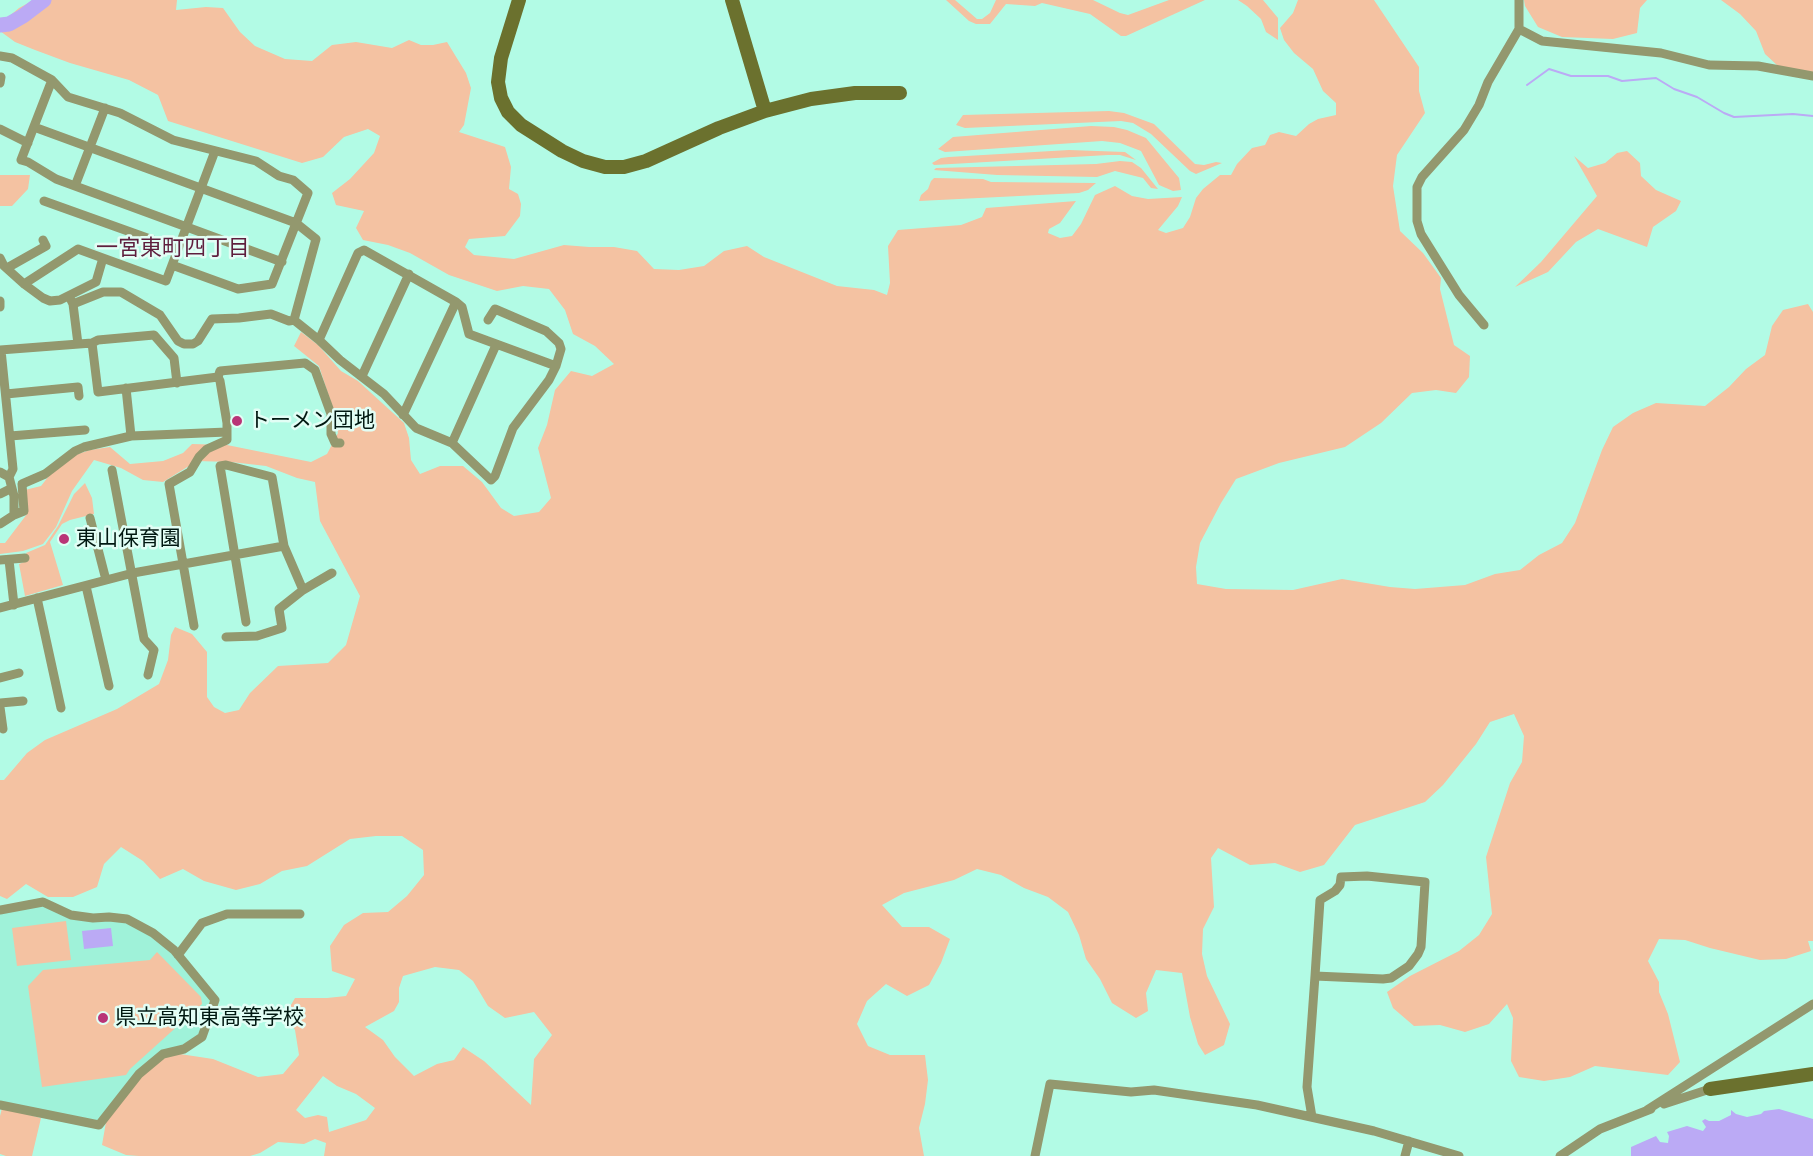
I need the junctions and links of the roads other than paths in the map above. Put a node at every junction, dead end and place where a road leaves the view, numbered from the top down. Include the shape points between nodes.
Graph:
1 (519, 0) edge
2 (732, 0) edge
3 (1519, 0) edge
4 (1519, 29) junction
5 (0, 56) edge
6 (1813, 76) edge
7 (52, 80) junction
8 (900, 93) dead end
9 (105, 108) junction
10 (765, 111) junction
11 (34, 127) junction
12 (0, 129) edge
13 (28, 143) junction
14 (90, 147) junction
15 (215, 151) junction
16 (75, 186) junction
17 (201, 188) junction
18 (44, 201) dead end
19 (296, 223) junction
20 (187, 226) junction
21 (43, 240) dead end
22 (178, 249) junction
23 (0, 258) edge
24 (103, 258) junction
25 (282, 262) junction
26 (172, 265) junction
27 (7, 268) junction
28 (409, 274) junction
29 (24, 284) junction
30 (71, 300) junction
31 (0, 302) edge
32 (456, 302) junction
33 (0, 308) edge
34 (294, 320) junction
35 (488, 320) dead end
36 (1484, 326) dead end
37 (319, 339) junction
38 (92, 343) junction
39 (78, 344) junction
40 (496, 345) junction
41 (1, 350) edge
42 (556, 366) junction
43 (362, 376) junction
44 (218, 377) junction
45 (177, 383) junction
46 (126, 388) junction
47 (98, 392) junction
48 (6, 394) junction
49 (79, 396) dead end
50 (98, 403) dead end
51 (403, 415) junction
52 (85, 430) dead end
53 (227, 432) junction
54 (10, 436) junction
55 (131, 436) junction
56 (340, 443) dead end
57 (452, 443) junction
58 (112, 470) dead end
59 (0, 472) edge
60 (9, 477) junction
61 (12, 488) junction
62 (0, 494) edge
63 (14, 515) junction
64 (90, 518) dead end
65 (0, 524) edge
66 (284, 546) junction
67 (235, 555) junction
68 (25, 558) dead end
69 (5, 560) edge
70 (184, 565) junction
71 (133, 573) junction
72 (332, 573) dead end
73 (106, 580) junction
74 (86, 586) junction
75 (303, 590) junction
76 (37, 598) junction
77 (14, 605) junction
78 (0, 608) edge
79 (246, 622) dead end
80 (194, 626) dead end
81 (226, 637) dead end
82 (18, 673) dead end
83 (148, 675) dead end
84 (0, 678) edge
85 (109, 686) dead end
86 (23, 701) dead end
87 (0, 705) edge
88 (61, 708) dead end
89 (0, 712) edge
90 (3, 729) dead end
91 (0, 910) edge
92 (300, 914) dead end
93 (178, 955) junction
94 (1314, 976) junction
95 (1813, 1004) edge
96 (1813, 1074) edge
97 (1710, 1089) joint
98 (0, 1105) edge
99 (1647, 1110) junction
100 (1312, 1117) junction
101 (1409, 1141) junction
102 (1035, 1156) edge
103 (1405, 1156) edge
104 (1459, 1156) edge
105 (1560, 1156) edge

1 - 10 street via 501,58 501,98 521,125 583,161 624,167 646,161
2 - 10 street
3 - 4 street
4 - 6 street via 1542,41 1661,53 1709,64 1758,66
4 - 36 street via 1464,130 1417,187 1421,234 1459,296
5 - 7 street via 12,58
7 - 9 street via 68,97
7 - 11 street
8 - 10 street via 855,93
9 - 14 street
9 - 15 street via 166,137
11 - 13 street
11 - 14 street
12 - 13 street
13 - 16 street via 21,160
14 - 16 street
14 - 17 street
15 - 17 street
15 - 19 street via 256,161 302,187 308,193
16 - 20 street
17 - 19 street
17 - 20 street
18 - 22 street
19 - 25 street
19 - 34 street via 316,239
20 - 22 street
20 - 25 street
21 - 27 street via 46,246
22 - 26 street
23 - 27 street
24 - 26 street via 166,281
24 - 29 street via 78,249
24 - 30 street via 96,282
25 - 26 street via 272,284 238,289
27 - 29 street
28 - 32 street
28 - 37 street via 364,250 358,253
28 - 43 street
29 - 30 street via 50,301
30 - 34 street via 121,292 160,315 184,344 198,341 212,319 271,314
30 - 39 street
31 - 33 street
32 - 40 street via 462,307 469,334
32 - 51 street
34 - 37 street
35 - 42 street via 495,309 546,331 561,349
37 - 43 street
38 - 39 street
38 - 45 street via 154,335 174,358
38 - 47 street
39 - 41 street
40 - 42 street
40 - 57 street
41 - 48 street
42 - 57 street via 513,428 491,480
43 - 51 street
44 - 45 street
44 - 53 street
44 - 56 street via 220,371 305,363 315,370 331,414 331,434 335,443
45 - 46 street
46 - 47 street
46 - 55 street
47 - 50 street
48 - 49 street via 78,387
48 - 54 street
51 - 57 street via 416,428
52 - 54 street
53 - 55 street
53 - 70 street via 227,440 207,449 190,472 170,484
54 - 60 street via 13,469
55 - 63 street via 75,450 45,474 22,484 24,511
58 - 71 street
59 - 60 street
60 - 61 street
61 - 62 street
61 - 63 street
63 - 65 street
64 - 73 street
66 - 67 street
66 - 67 street via 272,477 220,466
66 - 75 street
67 - 70 street
67 - 79 street
68 - 69 street
69 - 77 street
70 - 71 street
70 - 80 street
71 - 73 street
71 - 83 street via 144,639 154,650
72 - 75 street
73 - 74 street
74 - 76 street
74 - 85 street
75 - 81 street via 279,609 282,628 257,636
76 - 77 street
76 - 88 street
77 - 78 street
82 - 84 street
86 - 87 street
87 - 89 street
89 - 90 street
91 - 93 street via 43,902 70,915 127,919 153,933
92 - 93 street via 227,914 202,922
93 - 98 street via 215,1000 202,1037 184,1049 163,1054 139,1074 99,1125
94 - 94 street via 1383,980 1408,966 1421,946 1425,882 1341,877 1335,891 1320,900
94 - 100 street via 1307,1087
95 - 99 street
96 - 97 street
97 - 99 street
99 - 105 street via 1600,1129
100 - 101 street
100 - 102 street via 1154,1090 1131,1092 1050,1084
101 - 103 street
101 - 104 street

